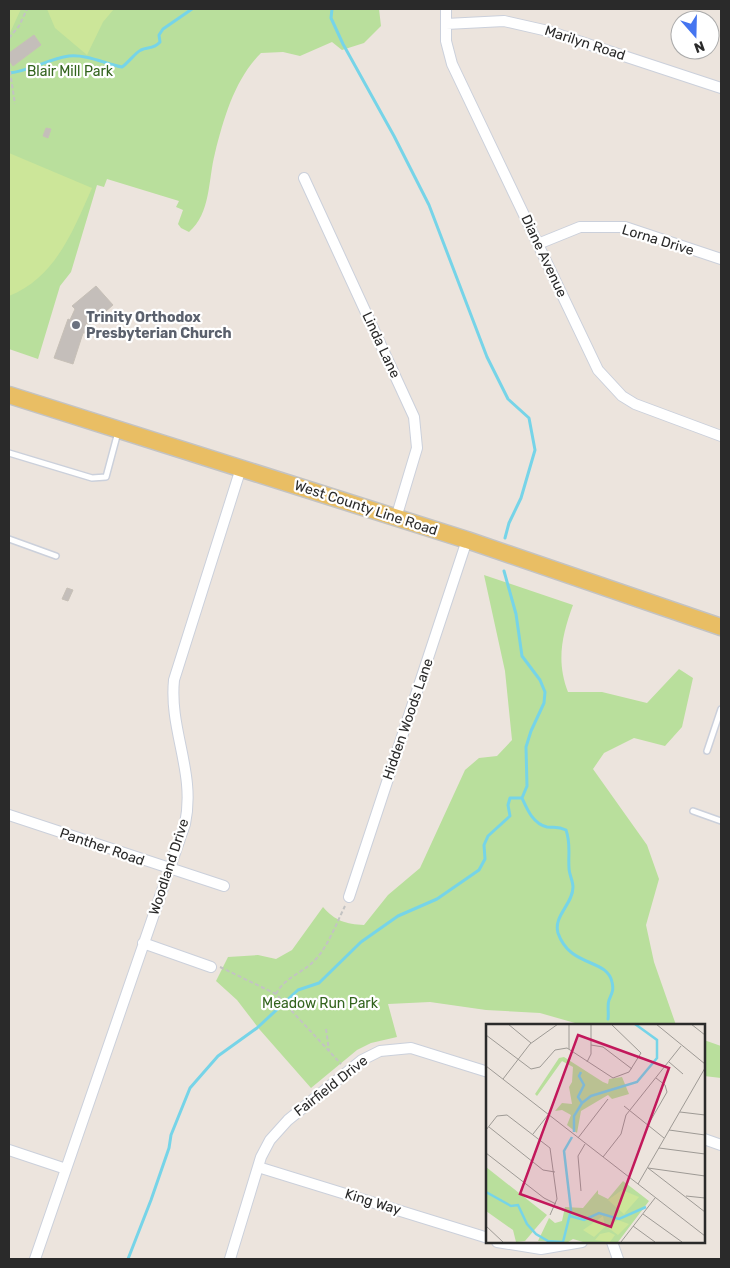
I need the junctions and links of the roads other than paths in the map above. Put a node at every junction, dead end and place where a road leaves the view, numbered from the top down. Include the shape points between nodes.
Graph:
1 (446, 9) edge
2 (446, 24) junction
3 (721, 88) edge
4 (304, 178) dead end
5 (538, 244) junction
6 (721, 259) edge
7 (9, 395) edge
8 (119, 430) junction
9 (721, 436) edge
10 (9, 453) edge
11 (241, 468) junction
12 (396, 518) junction
13 (9, 539) edge
14 (467, 540) junction
15 (56, 556) dead end
16 (721, 627) edge
17 (721, 709) edge
18 (707, 751) dead end
19 (693, 812) dead end
20 (9, 815) edge
21 (721, 821) edge
22 (169, 869) junction
23 (224, 886) dead end
24 (349, 897) road end
25 (143, 943) junction
26 (211, 967) road end
27 (486, 1071) edge
28 (705, 1140) edge
29 (721, 1144) edge
30 (9, 1150) edge
31 (258, 1167) junction
32 (66, 1169) junction
33 (486, 1237) edge
34 (503, 1243) edge
35 (576, 1243) edge
36 (612, 1243) edge
37 (35, 1259) edge
38 (230, 1259) edge
39 (618, 1259) edge

1 - 2 street, Diane Avenue
2 - 3 street, Marilyn Road via 504,21 548,30
2 - 5 street, Diane Avenue via 446,41 452,64
4 - 12 street, Linda Lane via 414,417 417,448
5 - 6 street, Lorna Drive via 580,227 625,227
5 - 9 street, Diane Avenue via 598,370 610,384 634,404
7 - 8 main road, West County Line Road
8 - 10 lane via 106,477 92,478
8 - 11 main road, West County Line Road
11 - 12 main road, West County Line Road
11 - 22 street, Woodland Drive via 174,680 173,711 189,794 185,824
12 - 14 main road, West County Line Road
13 - 15 lane
14 - 16 main road, West County Line Road
14 - 24 street, Hidden Woods Lane
17 - 18 lane
19 - 21 lane
20 - 22 street, Panther Road
22 - 23 street, Panther Road
22 - 25 street, Woodland Drive
25 - 26 street
25 - 32 street, Woodland Drive
27 - 31 street, Fairfield Drive via 422,1051 397,1048 370,1055 278,1130
28 - 29 street
30 - 32 street
31 - 33 street, King Way
31 - 38 street, Fairfield Drive
32 - 37 street, Woodland Drive
34 - 35 street via 541,1249
36 - 39 street

